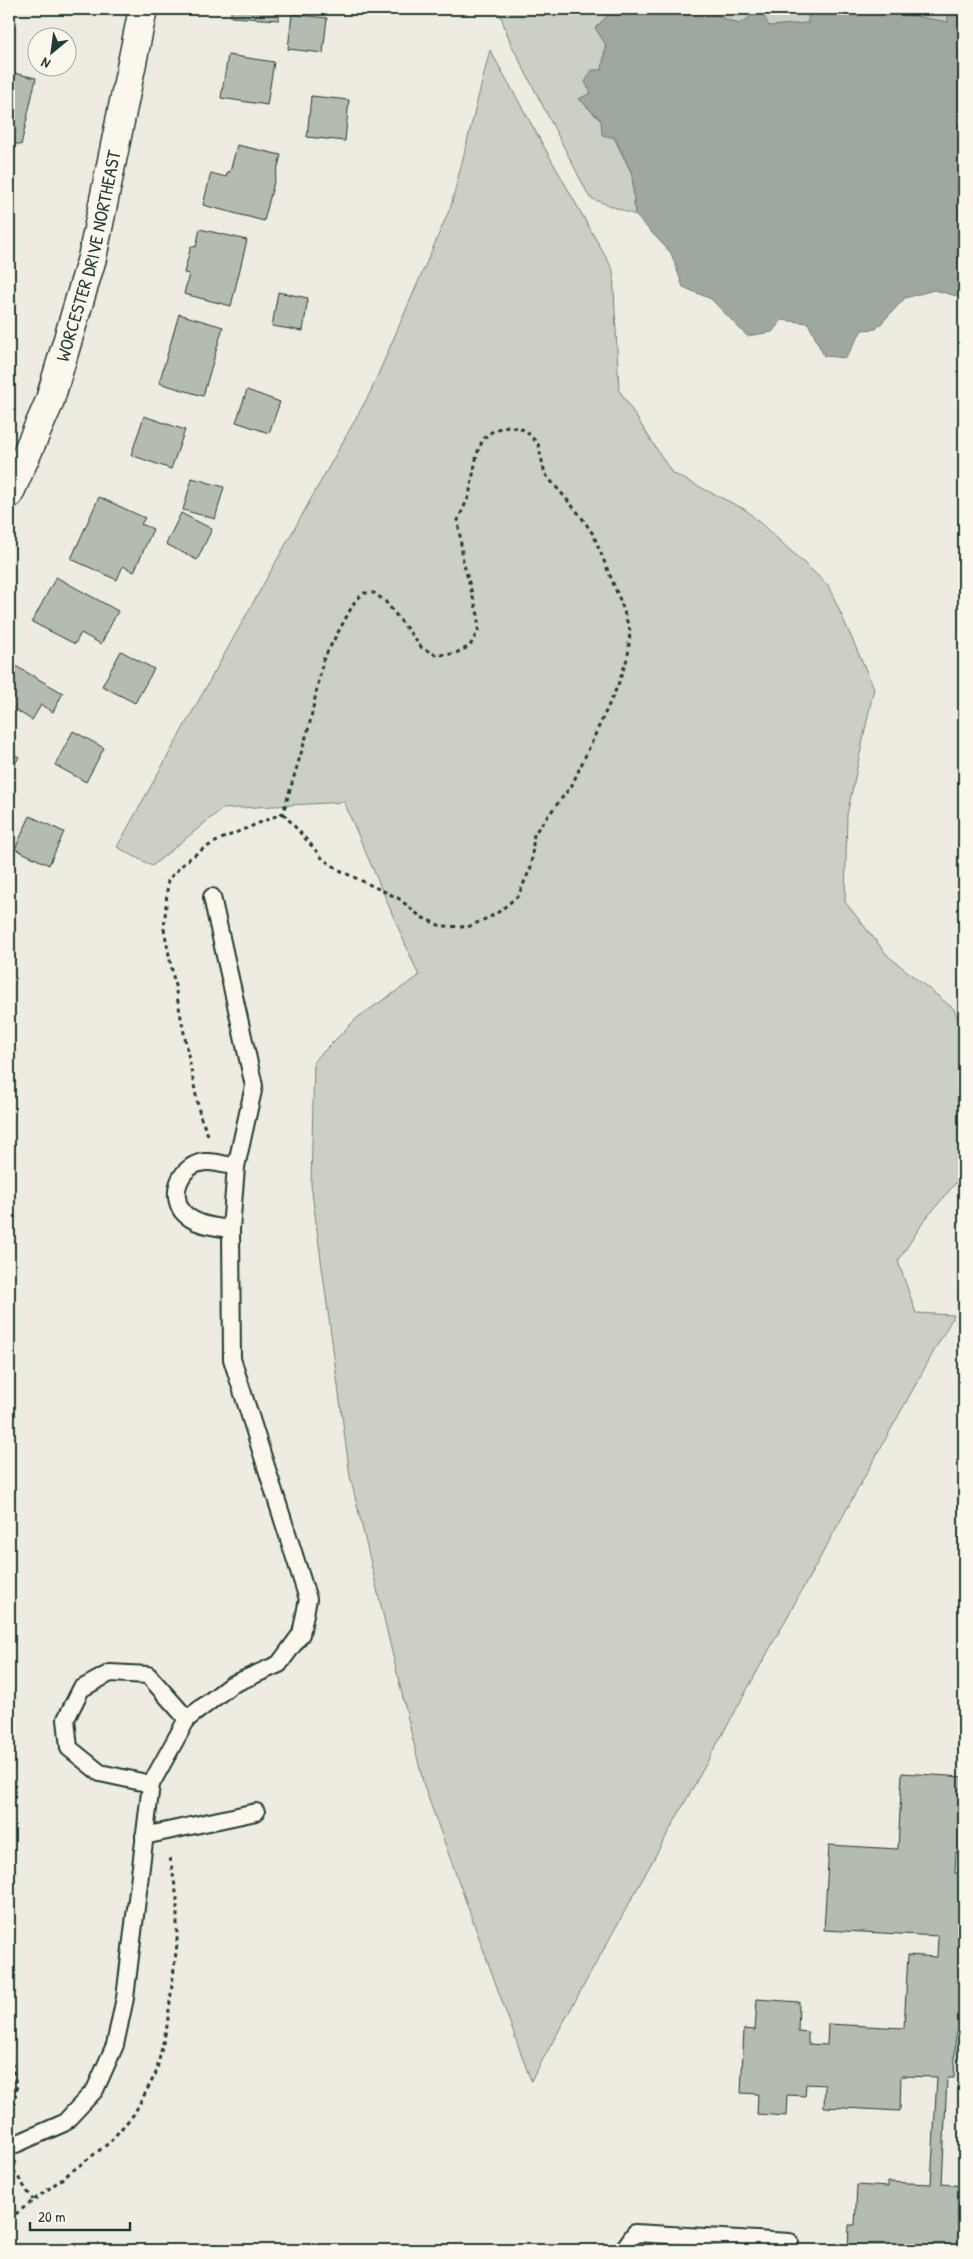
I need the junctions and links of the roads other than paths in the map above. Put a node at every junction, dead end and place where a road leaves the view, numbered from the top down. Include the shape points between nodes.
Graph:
1 (143, 9) edge
2 (9, 494) edge
3 (212, 897) dead end
4 (236, 1167) junction
5 (231, 1229) junction
6 (187, 1719) junction
7 (151, 1784) junction
8 (256, 1812) dead end
9 (144, 1836) junction
10 (9, 2147) edge
11 (623, 2250) edge
12 (789, 2250) edge

1 - 2 street, WORCESTER DRIVE NORTHEAST via 92,258 49,403
3 - 4 lane via 254,1086
4 - 5 lane
4 - 5 lane via 206,1162 193,1165 177,1184 176,1198 183,1212 196,1222
5 - 6 lane via 232,1359 308,1599 301,1634 279,1664 231,1686
6 - 7 lane
6 - 7 lane via 148,1674 110,1673 81,1689 66,1719 69,1748 100,1773
7 - 9 lane
8 - 9 lane
9 - 10 lane via 125,1998 115,2045 95,2090 64,2122
11 - 12 lane via 635,2233 790,2242

